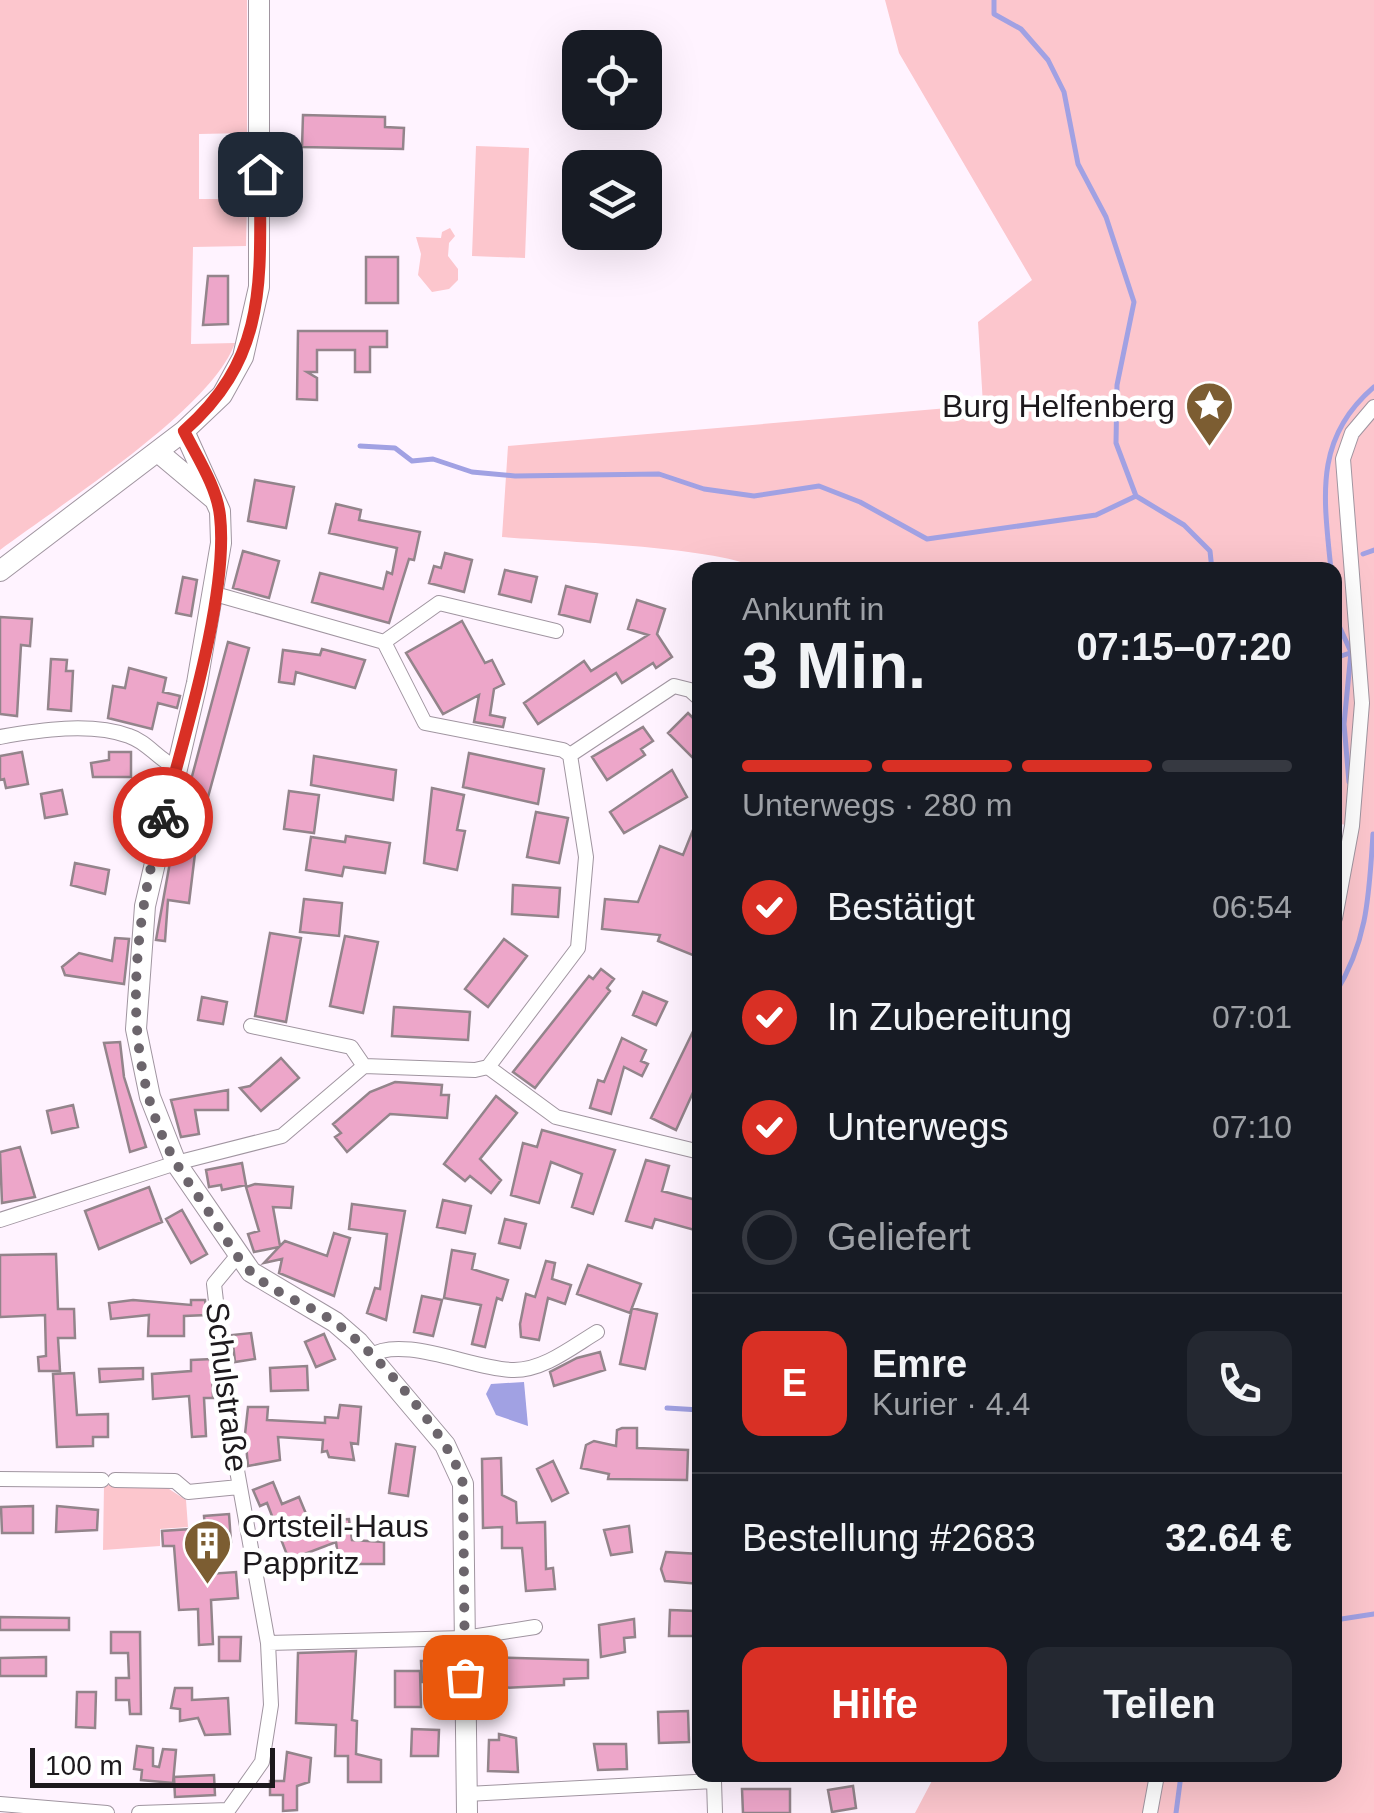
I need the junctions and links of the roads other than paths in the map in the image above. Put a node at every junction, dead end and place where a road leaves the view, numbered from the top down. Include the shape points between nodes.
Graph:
1 (259, 0) edge
2 (1374, 407) edge
3 (184, 431) junction
4 (158, 452) junction
5 (217, 502) junction
6 (0, 571) edge
7 (215, 594) junction
8 (556, 631) dead end
9 (384, 642) junction
10 (692, 692) edge
11 (0, 737) edge
12 (570, 756) junction
13 (176, 767) junction
14 (1342, 880) edge
15 (251, 1026) dead end
16 (364, 1066) junction
17 (488, 1067) junction
18 (692, 1150) edge
19 (176, 1162) junction
20 (0, 1220) edge
21 (238, 1255) junction
22 (597, 1332) dead end
23 (370, 1356) junction
24 (0, 1478) edge
25 (239, 1487) junction
26 (536, 1627) dead end
27 (465, 1638) junction
28 (268, 1643) junction
29 (692, 1780) edge
30 (714, 1782) edge
31 (1156, 1782) edge
32 (0, 1804) edge
33 (467, 1804) edge
34 (227, 1812) edge
35 (108, 1813) edge
36 (139, 1813) edge
37 (715, 1813) edge
38 (1150, 1813) edge

1 - 3 street via 260,287 254,326 228,386
2 - 14 street via 1352,433 1343,459 1362,702
3 - 4 street
3 - 5 street
4 - 5 street
4 - 6 street
5 - 7 street via 222,543
7 - 9 street
7 - 13 street
8 - 9 street via 439,603
9 - 12 street via 425,723
10 - 12 street via 674,686
11 - 13 street via 116,732 133,736
12 - 17 street via 586,857 578,948
13 - 19 street via 144,906 135,992 140,1061
15 - 16 street via 351,1047
16 - 17 street
16 - 19 street via 282,1136
17 - 18 street via 556,1116
19 - 20 street
19 - 21 street
21 - 23 street via 268,1285 335,1322
21 - 25 street, Schulstraße via 214,1284
22 - 23 street via 535,1367 514,1370 403,1349
23 - 27 street via 445,1445 461,1474
24 - 25 street via 175,1481 188,1492
25 - 28 street, Schulstraße
26 - 27 street
27 - 28 street
27 - 33 street
28 - 34 street, Schulstraße via 266,1745 254,1776
29 - 33 street
30 - 37 street
31 - 38 street
32 - 35 street
34 - 36 street

